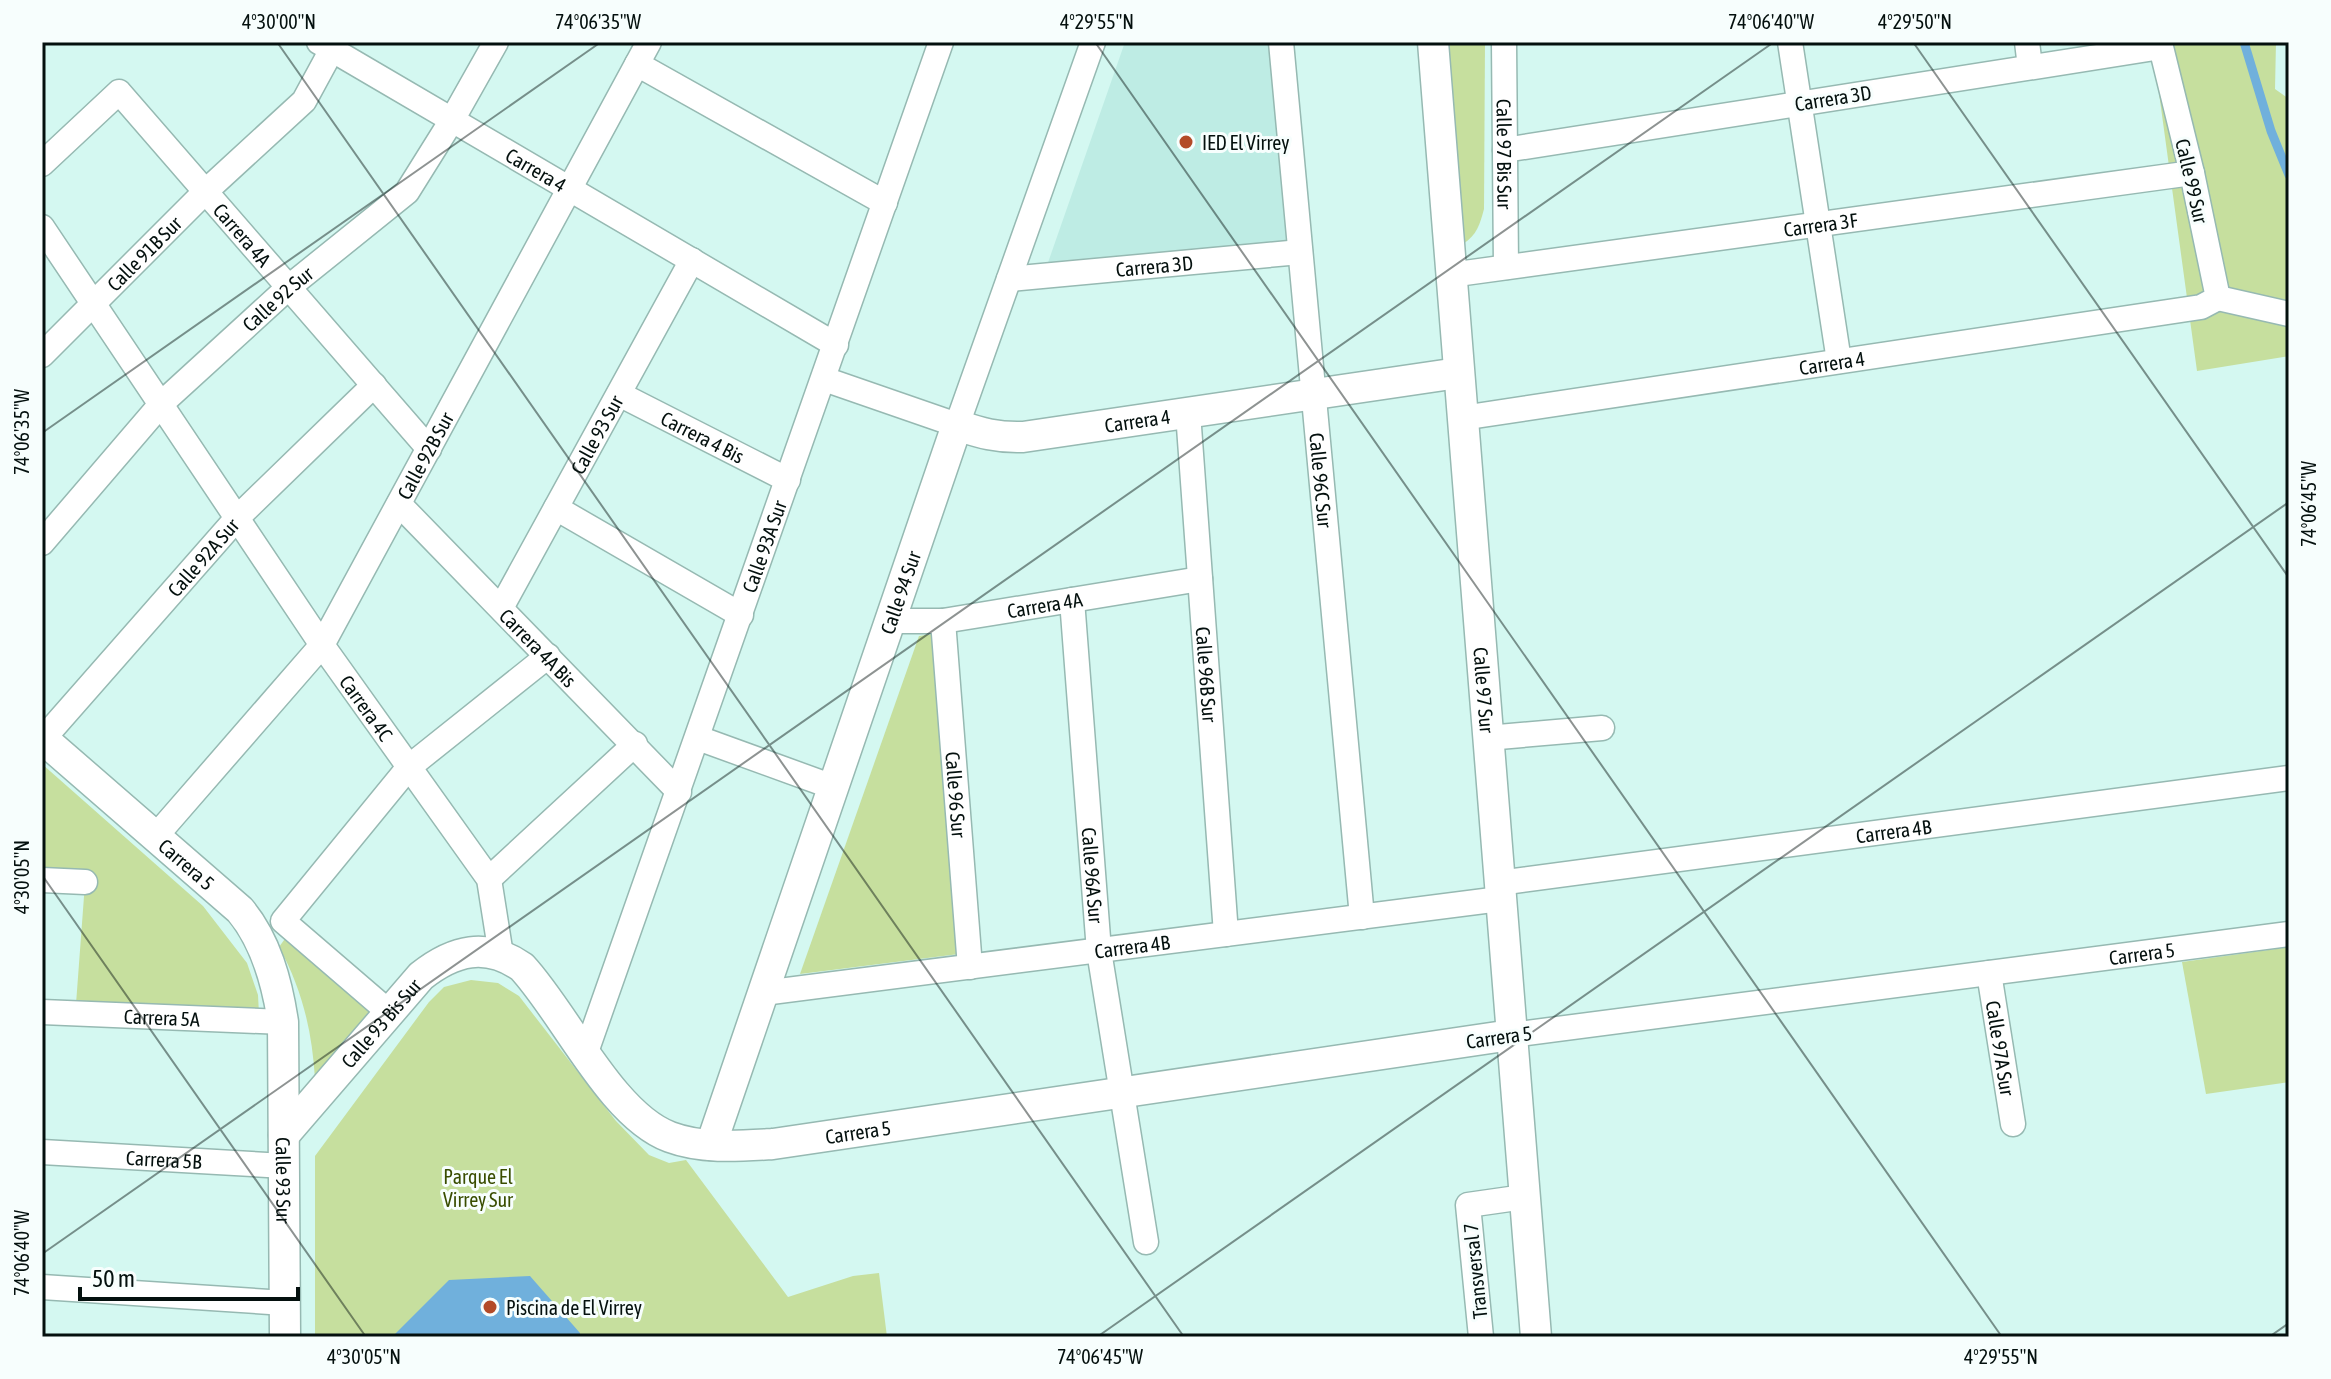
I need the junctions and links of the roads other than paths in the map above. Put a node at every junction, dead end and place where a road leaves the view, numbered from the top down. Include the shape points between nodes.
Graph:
1 (496, 42) edge
2 (649, 42) edge
3 (941, 42) edge
4 (1093, 42) edge
5 (1281, 42) edge
6 (1433, 42) edge
7 (1504, 42) edge
8 (1790, 42) edge
9 (2027, 42) edge
10 (329, 45) edge
11 (2161, 47) joint
12 (637, 64) junction
13 (2030, 67) junction
14 (1800, 103) junction
15 (452, 120) junction
16 (1505, 150) junction
17 (42, 164) edge
18 (2192, 173) junction
19 (570, 188) junction
20 (206, 191) junction
21 (885, 203) junction
22 (1819, 224) junction
23 (42, 227) edge
24 (1300, 252) junction
25 (692, 260) junction
26 (1506, 267) junction
27 (1450, 275) junction
28 (1009, 279) junction
29 (289, 287) junction
30 (93, 301) junction
31 (2209, 303) junction
32 (2289, 314) edge
33 (836, 345) junction
34 (42, 355) edge
35 (1839, 361) junction
36 (1458, 373) junction
37 (824, 379) junction
38 (374, 385) junction
39 (619, 394) junction
40 (1314, 394) junction
41 (162, 403) junction
42 (1188, 413) junction
43 (1462, 418) junction
44 (957, 425) junction
45 (429, 449) junction
46 (788, 480) junction
47 (399, 504) junction
48 (556, 508) junction
49 (238, 517) junction
50 (42, 543) edge
51 (1200, 579) junction
52 (1072, 600) junction
53 (501, 608) junction
54 (741, 615) junction
55 (890, 621) junction
56 (943, 621) junction
57 (322, 645) junction
58 (548, 656) junction
59 (1602, 728) dead end
60 (698, 738) junction
61 (1487, 738) junction
62 (43, 739) edge
63 (635, 744) junction
64 (409, 767) junction
65 (2289, 778) edge
66 (833, 787) junction
67 (679, 792) junction
68 (155, 837) junction
69 (489, 879) junction
70 (42, 880) edge
71 (85, 882) dead end
72 (1500, 891) junction
73 (1362, 917) junction
74 (1226, 934) junction
75 (2289, 934) edge
76 (1099, 951) junction
77 (501, 955) junction
78 (970, 967) junction
79 (1989, 973) junction
80 (763, 993) junction
81 (42, 1012) edge
82 (390, 1013) junction
83 (283, 1022) junction
84 (1511, 1035) junction
85 (586, 1052) junction
86 (1122, 1091) junction
87 (2013, 1124) dead end
88 (284, 1135) junction
89 (711, 1145) junction
90 (42, 1152) edge
91 (285, 1166) junction
92 (1524, 1197) junction
93 (1146, 1242) dead end
94 (42, 1287) edge
95 (285, 1303) junction
96 (285, 1337) edge
97 (1481, 1337) edge
98 (1536, 1337) edge

1 - 15 street, Calle 92 Sur
2 - 12 street, Calle 92B Sur
3 - 21 street, Calle 93A Sur
4 - 28 street, Calle 94 Sur
5 - 24 street, Calle 96C Sur
6 - 27 street, Calle 97 Sur
7 - 16 street, Calle 97 Bis Sur
8 - 14 street
9 - 13 street
10 - 15 street, Carrera 4
10 - 20 street, Calle 91B Sur via 304,101
11 - 13 street, Carrera 3D
11 - 18 street, Calle 99 Sur
12 - 19 street, Calle 92B Sur
12 - 21 street
13 - 14 street, Carrera 3D
14 - 16 street, Carrera 3D
14 - 22 street
15 - 19 street, Carrera 4
15 - 29 street, Calle 92 Sur via 407,192
16 - 26 street, Calle 97 Bis Sur
17 - 20 street, Carrera 4A via 119,92
18 - 22 street, Carrera 3F
18 - 31 street, Calle 99 Sur
19 - 25 street, Carrera 4
19 - 45 street, Calle 92B Sur
20 - 29 street, Carrera 4A
20 - 30 street, Calle 91B Sur
21 - 33 street, Calle 93A Sur
22 - 26 street, Carrera 3F
22 - 35 street
23 - 30 street, Carrera 4C
24 - 28 street, Carrera 3D
24 - 40 street, Calle 96C Sur
25 - 33 street, Carrera 4
25 - 39 street, Calle 93 Sur
26 - 27 street, Carrera 3F
27 - 36 street, Calle 97 Sur
28 - 44 street, Calle 94 Sur
29 - 38 street, Carrera 4A
29 - 41 street, Calle 92 Sur
30 - 34 street, Calle 91B Sur
30 - 41 street, Carrera 4C
31 - 32 street
31 - 35 street, Carrera 4
33 - 37 street, Calle 93A Sur
35 - 43 street, Carrera 4
36 - 40 street, Carrera 4
36 - 43 street, Calle 97 Sur
37 - 44 street, Carrera 4
37 - 46 street, Calle 93A Sur
38 - 45 street, Carrera 4A
38 - 49 street, Calle 92A Sur
39 - 46 street, Carrera 4 Bis
39 - 48 street, Calle 93 Sur
40 - 42 street, Carrera 4
40 - 73 street, Calle 96C Sur
41 - 49 street, Carrera 4C
41 - 50 street, Calle 92 Sur
42 - 44 street, Carrera 4 via 1003,438
42 - 51 street, Calle 96B Sur
43 - 61 street, Calle 97 Sur
44 - 55 street, Calle 94 Sur
45 - 47 street, Calle 92B Sur
46 - 54 street, Calle 93A Sur
47 - 53 street, Carrera 4A Bis
47 - 57 street, Calle 92B Sur
48 - 53 street, Calle 93 Sur
48 - 54 street
49 - 57 street, Carrera 4C
49 - 62 street, Calle 92A Sur
51 - 52 street, Carrera 4A
51 - 74 street, Calle 96B Sur
52 - 56 street, Carrera 4A
52 - 76 street, Calle 96A Sur
53 - 58 street, Carrera 4A Bis
54 - 60 street, Calle 93A Sur
55 - 56 street, Carrera 4A
55 - 66 street, Calle 94 Sur
56 - 78 street, Calle 96 Sur
57 - 64 street, Carrera 4C
57 - 68 street, Calle 92B Sur
58 - 63 street, Carrera 4A Bis
58 - 64 street
59 - 61 street
60 - 66 street
60 - 67 street, Calle 93A Sur
61 - 72 street, Calle 97 Sur
62 - 68 street, Carrera 5
63 - 67 street, Carrera 4A Bis
63 - 69 street
64 - 69 street, Carrera 4C
64 - 82 street via 283,921
65 - 72 street, Carrera 4B
66 - 80 street, Calle 94 Sur
67 - 85 street, Calle 93A Sur
68 - 83 street, Carrera 5 via 246,917 269,962
69 - 77 street, Carrera 4C
70 - 71 street
72 - 73 street, Carrera 4B
72 - 84 street, Calle 97 Sur
73 - 74 street, Carrera 4B
74 - 76 street, Carrera 4B
75 - 79 street, Carrera 5
76 - 78 street, Carrera 4B
76 - 86 street, Calle 96A Sur
77 - 82 street, Calle 93 Bis Sur via 465,953 443,960 421,976
77 - 85 street via 531,977
78 - 80 street, Carrera 4B
79 - 84 street, Carrera 5
79 - 87 street, Calle 97A Sur
80 - 89 street, Calle 94 Sur
81 - 83 street, Carrera 5A
82 - 88 street, Calle 93 Bis Sur
83 - 88 street, Calle 93 Sur
84 - 86 street, Carrera 5
84 - 92 street, Calle 97 Sur
85 - 89 street via 625,1104 651,1127
86 - 89 street, Carrera 5 via 773,1144
86 - 93 street, Calle 96A Sur
88 - 91 street, Calle 93 Sur
90 - 91 street, Carrera 5B
91 - 95 street, Calle 93 Sur
92 - 97 street, Transversal 7 via 1468,1205
92 - 98 street, Calle 97 Sur
94 - 95 street
95 - 96 street, Calle 93 Sur

